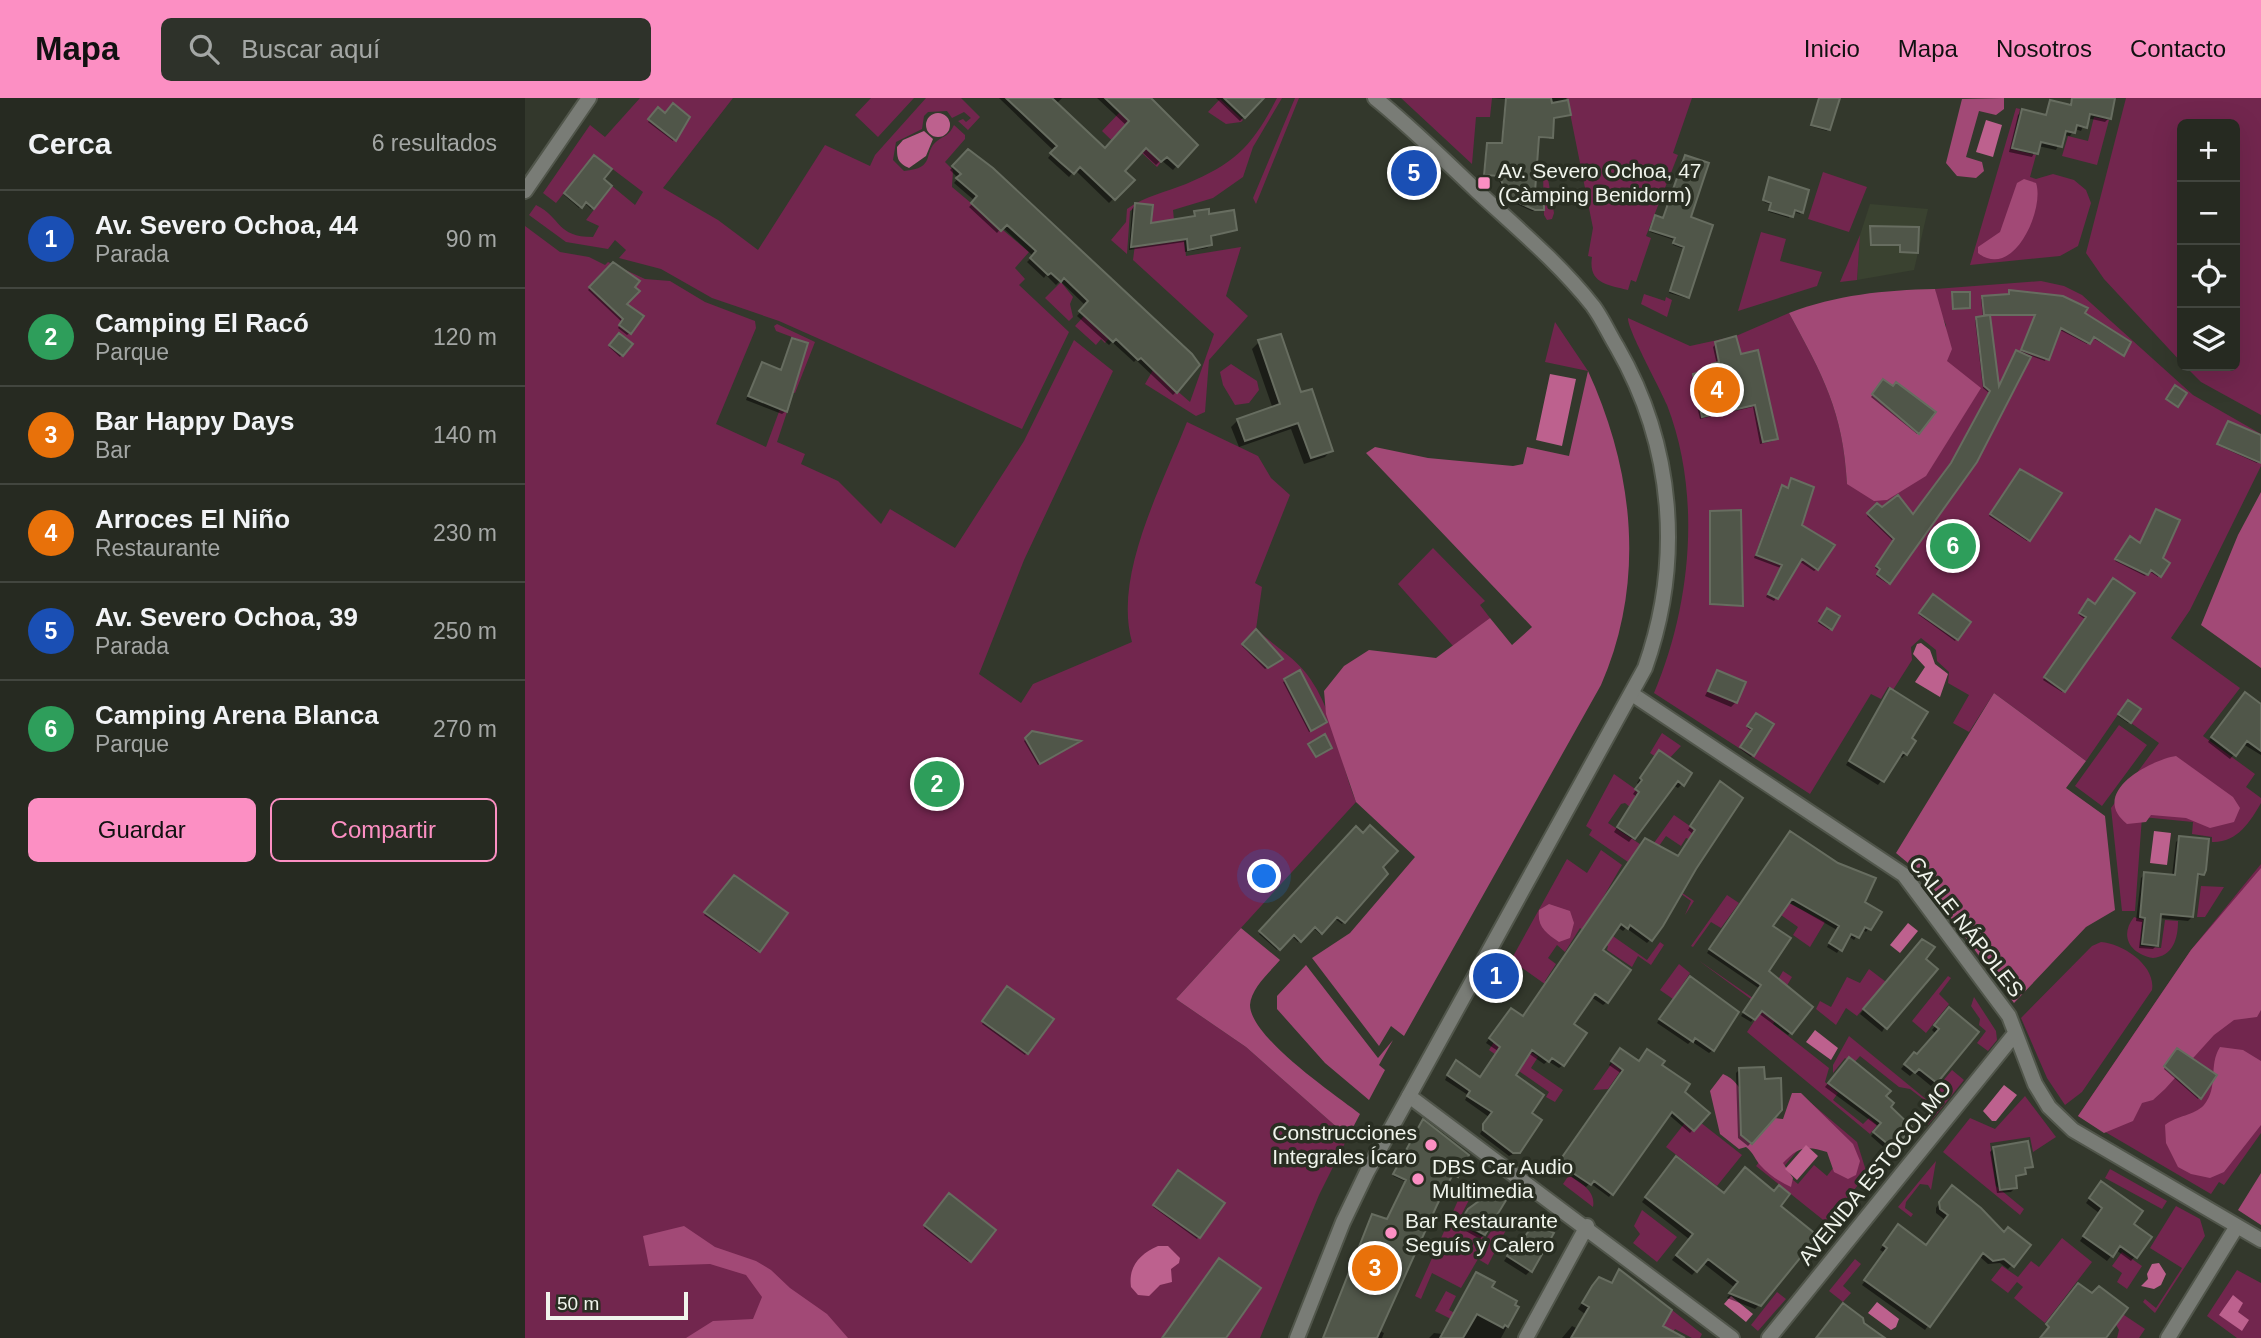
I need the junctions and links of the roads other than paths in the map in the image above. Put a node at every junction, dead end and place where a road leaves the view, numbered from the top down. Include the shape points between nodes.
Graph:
1 (589, 98) edge
2 (1375, 98) edge
3 (525, 191) edge
4 (1632, 694) junction
5 (2014, 1035) junction
6 (1409, 1096) junction
7 (2237, 1226) junction
8 (1587, 1227) junction
9 (2261, 1240) edge
10 (1297, 1338) edge
11 (1526, 1338) edge
12 (1732, 1338) edge
13 (1769, 1338) edge
14 (2168, 1338) edge

1 - 3 street
2 - 4 street via 1555,263 1594,308 1630,370 1660,455 1669,541 1656,637
4 - 5 street, CALLE NÁPOLES via 1904,874 2009,1016
4 - 6 street
5 - 7 street, CALLE NÁPOLES via 2042,1096 2073,1130
5 - 13 street, AVENIDA ESTOCOLMO
6 - 8 street
6 - 10 street via 1343,1222
7 - 9 street, CALLE NÁPOLES
7 - 14 street
8 - 11 street
8 - 12 street

